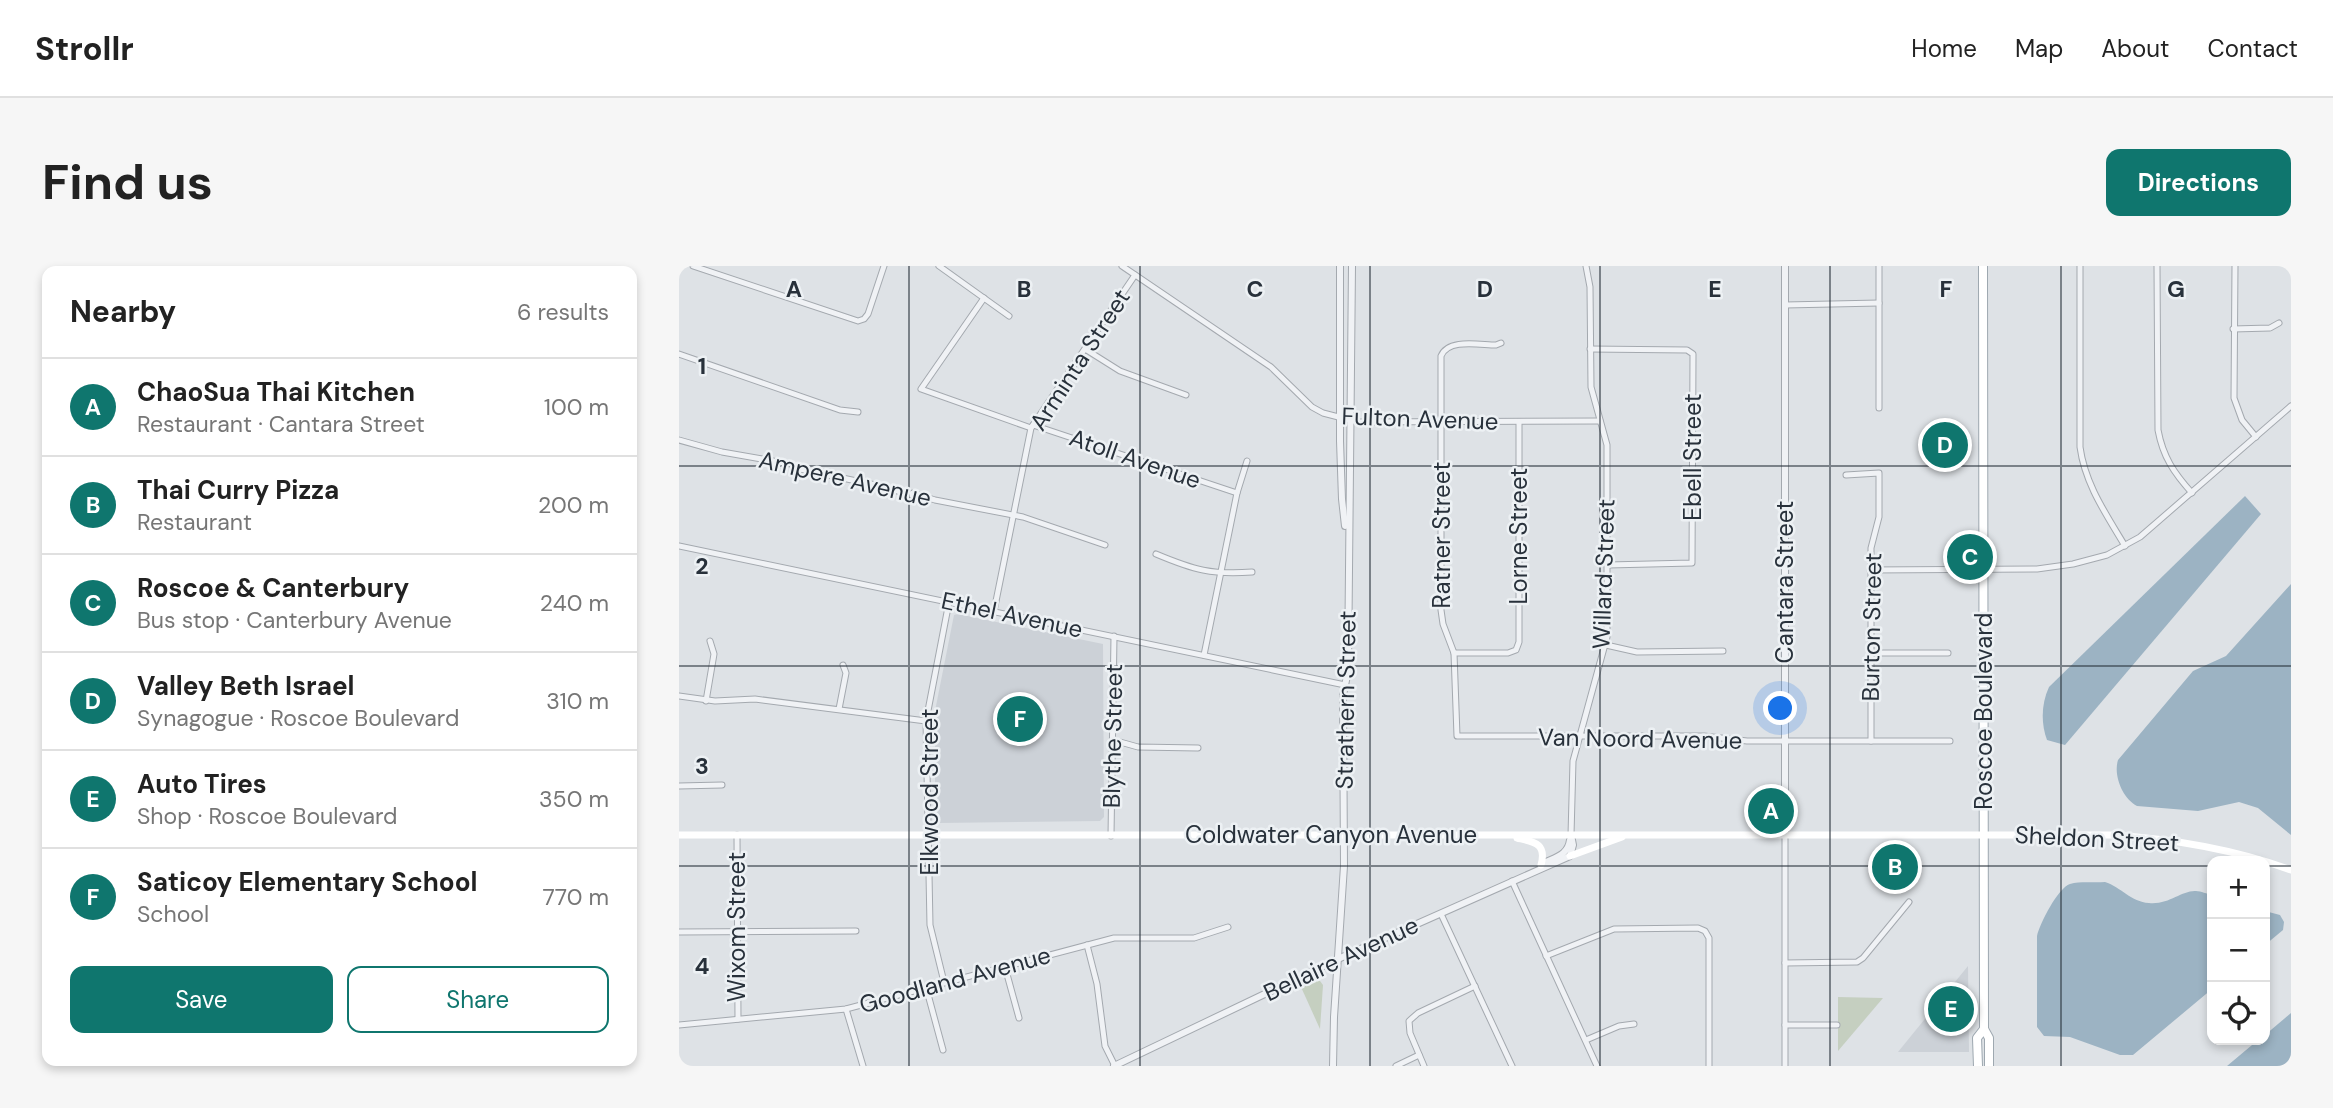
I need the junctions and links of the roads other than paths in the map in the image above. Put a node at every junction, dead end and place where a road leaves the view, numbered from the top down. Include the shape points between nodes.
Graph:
1 (693, 266) edge
2 (884, 266) edge
3 (939, 266) edge
4 (1340, 266) edge
5 (1352, 266) edge
6 (1586, 266) edge
7 (1785, 266) edge
8 (1879, 266) edge
9 (1983, 266) edge
10 (2080, 266) edge
11 (2157, 266) edge
12 (2235, 266) edge
13 (1125, 267) edge
14 (1135, 275) junction
15 (984, 298) junction
16 (1879, 303) junction
17 (1785, 304) junction
18 (1009, 316) dead end
19 (2279, 323) dead end
20 (2234, 329) junction
21 (1501, 343) dead end
22 (1085, 349) junction
23 (1590, 349) junction
24 (679, 354) edge
25 (1185, 395) dead end
26 (2291, 406) edge
27 (1879, 408) dead end
28 (858, 412) dead end
29 (1340, 418) junction
30 (1351, 421) junction
31 (1599, 421) junction
32 (1441, 422) junction
33 (1519, 422) junction
34 (1032, 426) junction
35 (2256, 437) junction
36 (679, 440) edge
37 (1247, 461) dead end
38 (1846, 475) dead end
39 (1237, 493) junction
40 (2192, 493) junction
41 (1013, 516) junction
42 (1348, 544) junction
43 (1105, 545) dead end
44 (679, 546) edge
45 (2125, 546) junction
46 (1156, 554) dead end
47 (1608, 565) junction
48 (1984, 569) junction
49 (1870, 570) junction
50 (1252, 572) dead end
51 (1220, 574) junction
52 (949, 602) junction
53 (994, 611) junction
54 (1114, 636) junction
55 (711, 641) dead end
56 (1606, 645) junction
57 (1723, 652) dead end
58 (1454, 653) junction
59 (1871, 653) junction
60 (1948, 653) dead end
61 (1204, 655) junction
62 (843, 665) dead end
63 (1345, 685) junction
64 (679, 696) edge
65 (706, 701) junction
66 (839, 709) junction
67 (926, 721) junction
68 (1457, 736) joint
69 (1580, 736) junction
70 (1113, 740) junction
71 (1785, 741) junction
72 (1871, 741) junction
73 (1950, 741) dead end
74 (1198, 748) dead end
75 (722, 785) dead end
76 (679, 786) edge
77 (1983, 834) junction
78 (679, 835) edge
79 (737, 835) junction
80 (1345, 835) junction
81 (1506, 835) junction
82 (1571, 835) junction
83 (1627, 835) junction
84 (1785, 835) junction
85 (929, 836) junction
86 (1111, 836) junction
87 (1570, 856) junction
88 (1541, 865) junction
89 (2291, 870) edge
90 (1512, 881) junction
91 (1909, 902) dead end
92 (1441, 914) junction
93 (1228, 927) dead end
94 (856, 931) dead end
95 (679, 932) edge
96 (737, 932) junction
97 (1087, 944) junction
98 (1546, 956) junction
99 (1338, 960) junction
100 (1785, 963) junction
101 (1005, 967) junction
102 (944, 982) junction
103 (1475, 986) junction
104 (926, 987) junction
105 (846, 1009) junction
106 (1019, 1018) dead end
107 (738, 1020) junction
108 (1634, 1024) dead end
109 (679, 1025) edge
110 (1785, 1025) junction
111 (1837, 1025) dead end
112 (1984, 1029) junction
113 (1586, 1040) junction
114 (943, 1050) dead end
115 (1419, 1055) junction
116 (863, 1066) edge
117 (1115, 1066) edge
118 (1333, 1066) edge
119 (1395, 1066) edge
120 (1424, 1066) edge
121 (1512, 1066) edge
122 (1597, 1066) edge
123 (1709, 1066) edge
124 (1785, 1066) edge
125 (1977, 1066) edge
126 (1989, 1066) edge

1 - 2 street via 852,320 868,314
3 - 15 street
4 - 29 street, Strathern Street
5 - 30 street, Strathern Street
6 - 23 street, Willard Street
7 - 17 street, Cantara Street
8 - 16 street
9 - 48 main road, Roscoe Boulevard
10 - 45 street via 2082,462 2089,484
11 - 40 street via 2158,430 2170,466
12 - 20 street
13 - 14 street, Fulton Avenue
14 - 22 street, Arminta Street
14 - 29 street, Fulton Avenue via 1271,367 1313,407
15 - 18 street
15 - 34 street, Atoll Avenue via 921,389
16 - 17 street
16 - 27 street
17 - 71 street, Cantara Street
19 - 20 street via 2270,328
20 - 35 street via 2234,398 2242,420
21 - 32 street, Ratner Street via 1444,349
22 - 25 street via 1121,371
22 - 34 street, Arminta Street
23 - 31 street, Willard Street via 1591,387
23 - 47 street, Ebell Street via 1691,351 1692,563
24 - 28 street
26 - 35 street
29 - 30 street, Fulton Avenue
29 - 42 street, Strathern Street
30 - 32 street, Fulton Avenue
30 - 42 street, Strathern Street
31 - 33 street, Fulton Avenue
31 - 47 street, Willard Street via 1607,445
32 - 33 street, Fulton Avenue
32 - 58 street, Ratner Street via 1441,610
33 - 58 street, Lorne Street via 1519,642 1516,650 1508,653
34 - 39 street, Atoll Avenue
34 - 41 street, Arminta Street
35 - 40 street
36 - 41 street, Ampere Avenue
37 - 39 street
38 - 49 street, Burton Street via 1879,473 1879,517
39 - 51 street
40 - 45 street
41 - 43 street, Ampere Avenue
41 - 53 street, Arminta Street
42 - 63 street, Strathern Street
44 - 52 street, Ethel Avenue
45 - 48 street via 2055,568
46 - 51 street via 1189,568
47 - 56 street, Willard Street
48 - 49 street
48 - 77 main road, Roscoe Boulevard
49 - 59 street, Burton Street
50 - 51 street
51 - 61 street
52 - 53 street, Ethel Avenue
52 - 67 street, Elkwood Street
53 - 54 street, Ethel Avenue
54 - 61 street, Ethel Avenue
54 - 70 street, Blythe Street
55 - 65 street via 714,654
56 - 57 street via 1637,652
56 - 69 street, Willard Street
58 - 68 street, Ratner Street
59 - 60 street
59 - 72 street, Burton Street
61 - 63 street, Ethel Avenue
62 - 66 street via 846,673
63 - 80 street, Strathern Street
64 - 65 street
65 - 66 street via 755,699
66 - 67 street
67 - 85 street, Elkwood Street
68 - 69 street, Van Noord Avenue
69 - 71 street, Van Noord Avenue
69 - 82 street, Willard Street via 1571,772
70 - 74 street via 1138,747
70 - 86 street, Blythe Street
71 - 72 street, Van Noord Avenue
71 - 84 street, Cantara Street
72 - 73 street, Van Noord Avenue
75 - 76 street
77 - 84 main road, Coldwater Canyon Avenue
77 - 89 main road, Sheldon Street via 2173,840
77 - 112 main road, Roscoe Boulevard
78 - 79 main road, Coldwater Canyon Avenue
79 - 85 main road, Coldwater Canyon Avenue
79 - 96 street, Wixom Street
80 - 81 main road, Coldwater Canyon Avenue
80 - 86 main road, Coldwater Canyon Avenue
80 - 99 street, Strathern Street
81 - 82 main road, Coldwater Canyon Avenue
81 - 88 main road via 1536,843 1543,852
82 - 83 main road, Coldwater Canyon Avenue
82 - 87 street
82 - 88 street via 1568,850
83 - 84 main road, Coldwater Canyon Avenue
83 - 87 main road
84 - 100 street, Cantara Street
85 - 86 main road, Coldwater Canyon Avenue
85 - 102 street, Elkwood Street via 930,925
87 - 90 street, Bellaire Avenue
88 - 90 street
90 - 92 street, Bellaire Avenue
90 - 98 street
91 - 100 street via 1857,962
92 - 99 street, Bellaire Avenue
92 - 103 street
93 - 97 street, Goodland Avenue via 1194,938 1114,938
94 - 96 street
95 - 96 street
96 - 107 street, Wixom Street
97 - 101 street, Goodland Avenue
97 - 117 street via 1105,1046
98 - 113 street
98 - 123 street via 1614,929 1705,931 1709,938
99 - 117 street, Bellaire Avenue
99 - 118 street, Strathern Street
100 - 110 street, Cantara Street
101 - 102 street, Goodland Avenue
101 - 106 street
102 - 104 street, Goodland Avenue
103 - 115 street via 1412,1017 1408,1028
103 - 121 street
104 - 105 street, Goodland Avenue
104 - 114 street
105 - 107 street, Goodland Avenue
105 - 116 street
107 - 109 street, Goodland Avenue
108 - 113 street
110 - 111 street
110 - 124 street, Cantara Street
112 - 125 main road, Roscoe Boulevard via 1977,1038
112 - 126 main road, Roscoe Boulevard via 1989,1038
113 - 122 street
115 - 119 street
115 - 120 street

